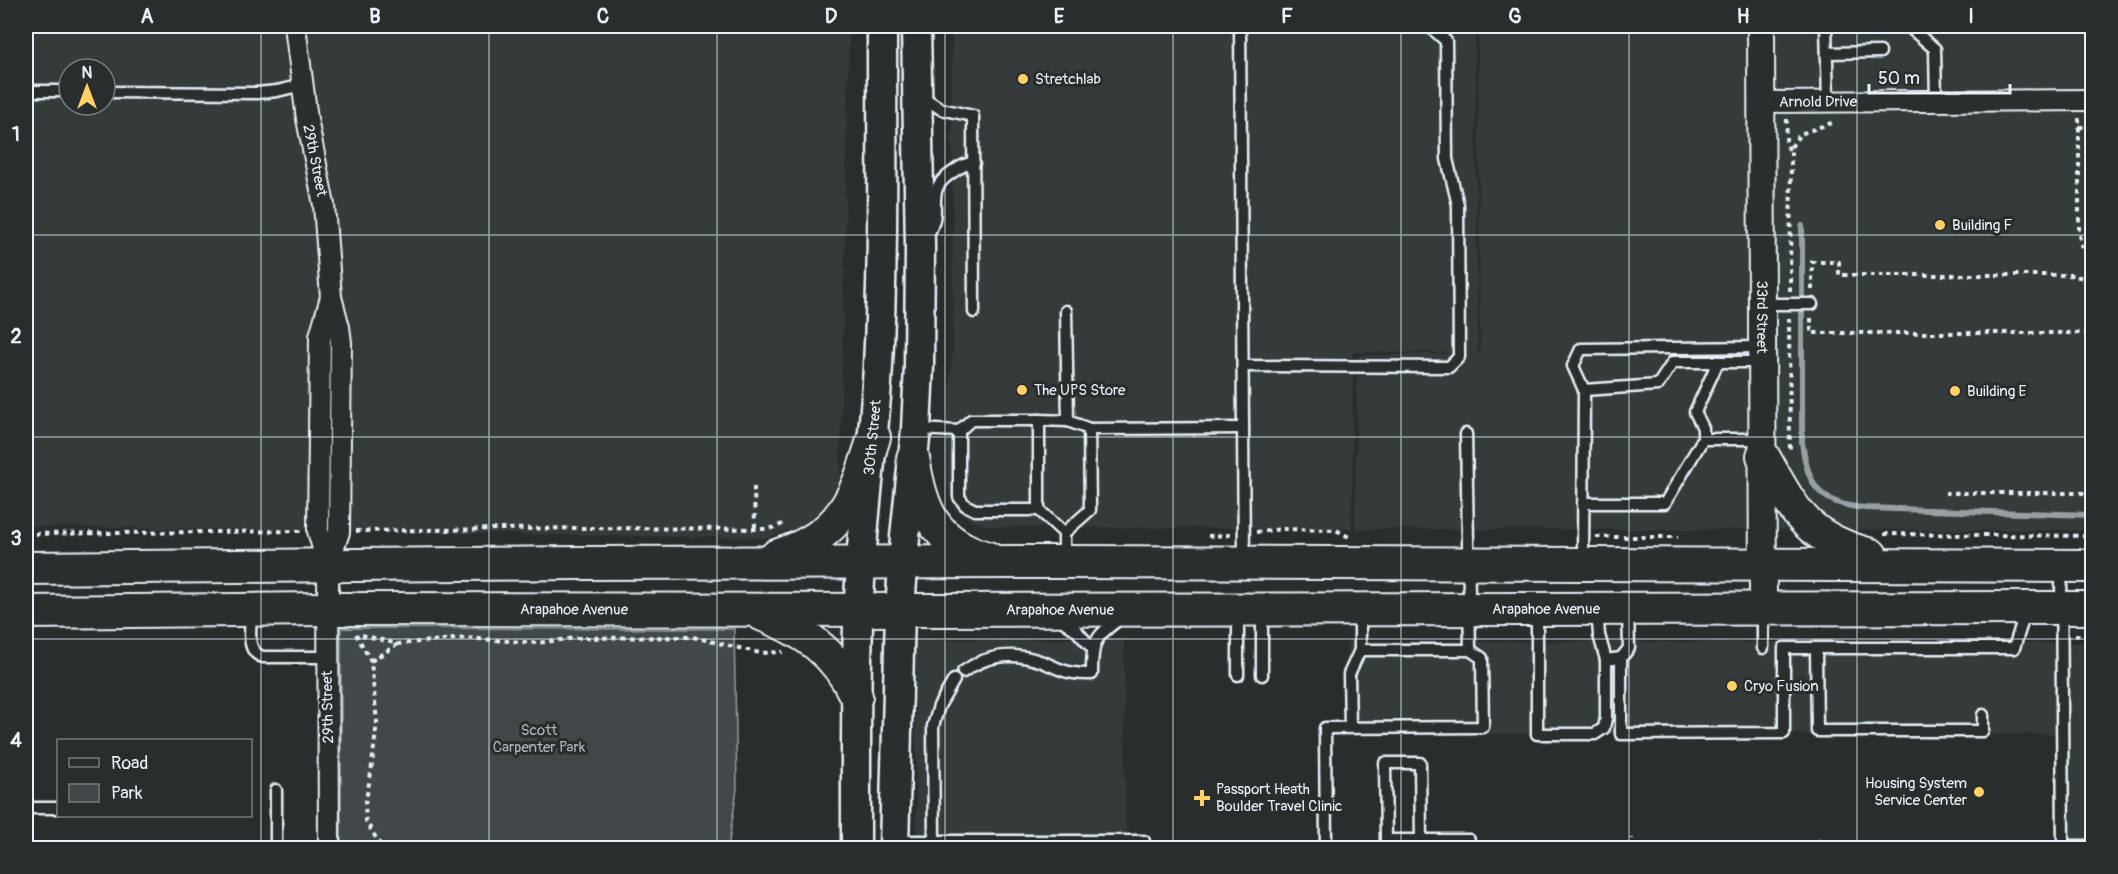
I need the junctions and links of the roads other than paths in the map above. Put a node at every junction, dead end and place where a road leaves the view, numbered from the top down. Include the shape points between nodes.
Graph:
1 (295, 26) edge
2 (862, 26) edge
3 (882, 26) edge
4 (1240, 26) edge
5 (1429, 26) edge
6 (1761, 26) edge
7 (1826, 26) edge
8 (1908, 26) edge
9 (918, 29) edge
10 (1880, 52) dead end
11 (1827, 53) junction
12 (302, 85) junction
13 (882, 86) junction
14 (26, 91) edge
15 (57, 91) edge
16 (117, 92) edge
17 (917, 93) junction
18 (2092, 100) edge
19 (1828, 101) junction
20 (1935, 101) junction
21 (1761, 102) junction
22 (974, 163) junction
23 (920, 247) junction
24 (331, 297) junction
25 (1761, 304) junction
26 (1812, 304) dead end
27 (1066, 311) dead end
28 (974, 312) dead end
29 (1762, 354) junction
30 (1718, 362) junction
31 (1242, 366) junction
32 (1584, 390) junction
33 (1039, 420) junction
34 (1068, 421) junction
35 (1243, 428) junction
36 (1089, 429) junction
37 (959, 430) junction
38 (1466, 434) dead end
39 (874, 436) junction
40 (1702, 439) junction
41 (915, 444) junction
42 (1772, 450) junction
43 (1583, 503) junction
44 (1039, 510) junction
45 (1064, 547) junction
46 (1244, 549) junction
47 (1583, 550) junction
48 (745, 562) junction
49 (861, 562) junction
50 (903, 562) junction
51 (1004, 562) junction
52 (1468, 564) junction
53 (1763, 564) junction
54 (1903, 564) junction
55 (328, 566) junction
56 (2061, 566) junction
57 (2092, 566) edge
58 (26, 568) edge
59 (2027, 607) junction
60 (2060, 607) junction
61 (1250, 608) junction
62 (1469, 608) junction
63 (1537, 608) junction
64 (1612, 608) junction
65 (1763, 608) junction
66 (2092, 608) edge
67 (327, 609) junction
68 (1133, 609) junction
69 (1360, 609) junction
70 (250, 610) junction
71 (749, 610) junction
72 (858, 610) junction
73 (900, 610) junction
74 (1047, 610) junction
75 (26, 612) edge
76 (1092, 648) junction
77 (1763, 648) dead end
78 (1816, 649) junction
79 (1360, 650) junction
80 (1470, 650) junction
81 (327, 657) junction
82 (1621, 658) junction
83 (1605, 660) junction
84 (1238, 675) dead end
85 (1262, 675) dead end
86 (856, 696) junction
87 (1983, 715) dead end
88 (1350, 729) junction
89 (276, 790) dead end
90 (26, 808) edge
91 (57, 808) edge
92 (1421, 840) junction
93 (934, 841) junction
94 (1144, 841) dead end
95 (894, 845) edge
96 (2092, 846) edge
97 (276, 849) edge
98 (329, 849) edge
99 (856, 849) edge
100 (1326, 849) edge
101 (1469, 849) edge

1 - 12 street, 29th Street
2 - 13 main road
3 - 13 main road, 30th Street
4 - 31 lane
5 - 31 lane via 1446,41 1448,159 1458,205 1459,357 1449,367
6 - 21 street, 33rd Street
7 - 11 lane
8 - 20 lane via 1935,49
9 - 17 main road
10 - 11 lane
11 - 19 lane
12 - 16 lane via 257,93
12 - 24 street, 29th Street via 323,198
13 - 39 main road, 30th Street via 879,354
14 - 15 lane
17 - 22 lane via 941,109 974,116
17 - 23 main road
18 - 20 street, Arnold Drive
19 - 20 street, Arnold Drive
19 - 21 street, Arnold Drive
21 - 25 street, 33rd Street
22 - 23 lane via 966,163 935,189 933,226
22 - 28 lane
23 - 41 main road
24 - 55 street, 29th Street via 341,344 339,532
24 - 55 street, 29th Street via 320,336 318,531
25 - 26 lane
25 - 29 street, 33rd Street
27 - 34 lane
29 - 30 lane
29 - 32 lane via 1581,349 1573,366
29 - 42 street, 33rd Street
30 - 32 lane via 1673,362 1658,386
30 - 40 lane via 1695,412 1703,428
31 - 35 lane
32 - 43 lane
33 - 34 lane
33 - 37 lane via 971,420
33 - 44 lane
34 - 36 lane
35 - 36 lane
35 - 46 lane
36 - 45 lane via 1090,510
37 - 41 lane
37 - 44 lane via 959,497 965,505 975,510
38 - 52 lane
39 - 48 main road via 852,498 832,525 803,547
39 - 49 main road, 30th Street
40 - 42 lane
40 - 43 lane via 1665,503
41 - 50 main road
41 - 51 main road via 921,498 938,530 970,552
42 - 53 street, 33rd Street
42 - 54 main road via 1793,507 1813,530 1837,545
43 - 47 lane
44 - 45 lane
45 - 46 main road
45 - 51 main road
46 - 52 main road
47 - 52 main road
47 - 53 main road
48 - 49 main road
48 - 55 main road
49 - 50 main road
49 - 72 main road, 30th Street
50 - 51 main road
50 - 73 main road
52 - 62 lane
53 - 54 main road
53 - 65 street, 33rd Street
54 - 56 main road
55 - 58 main road
55 - 67 street, 29th Street
56 - 57 main road
56 - 60 lane
59 - 60 main road, Arapahoe Avenue
59 - 65 main road, Arapahoe Avenue
59 - 78 lane via 2014,648
60 - 66 main road, Arapahoe Avenue
60 - 96 lane via 2063,846
61 - 68 main road, Arapahoe Avenue
61 - 69 main road, Arapahoe Avenue
61 - 84 lane
61 - 85 lane
62 - 63 main road, Arapahoe Avenue
62 - 69 main road, Arapahoe Avenue
62 - 80 lane
63 - 64 main road, Arapahoe Avenue
63 - 83 lane via 1537,734 1595,734 1604,728
64 - 65 main road, Arapahoe Avenue
64 - 82 lane via 1629,648
64 - 83 lane via 1599,634
65 - 77 lane
67 - 70 main road, Arapahoe Avenue
67 - 71 main road, Arapahoe Avenue
67 - 81 street, 29th Street
68 - 74 main road, Arapahoe Avenue
68 - 76 lane via 1104,630
69 - 79 lane
70 - 75 main road, Arapahoe Avenue
70 - 81 lane via 251,650 255,655
71 - 72 main road, Arapahoe Avenue
71 - 86 main road via 792,627 811,640 839,667
72 - 73 main road, Arapahoe Avenue
72 - 86 main road, 30th Street
73 - 74 main road, Arapahoe Avenue
73 - 95 main road
74 - 76 lane via 1075,629
76 - 93 lane via 1092,674 1068,672 1022,656 1004,656 986,658 959,676 935,718
78 - 82 lane via 1784,648 1784,733 1621,734
78 - 87 lane via 1817,731 1983,731
79 - 80 lane
79 - 88 lane via 1349,674
80 - 88 lane via 1482,658 1483,727
81 - 98 street, 29th Street
82 - 83 lane
86 - 99 main road, 30th Street
88 - 100 lane via 1325,729
89 - 97 lane
90 - 91 lane
92 - 92 lane via 1386,840 1385,763 1420,763
92 - 101 lane via 1469,840
93 - 94 lane
93 - 95 lane

